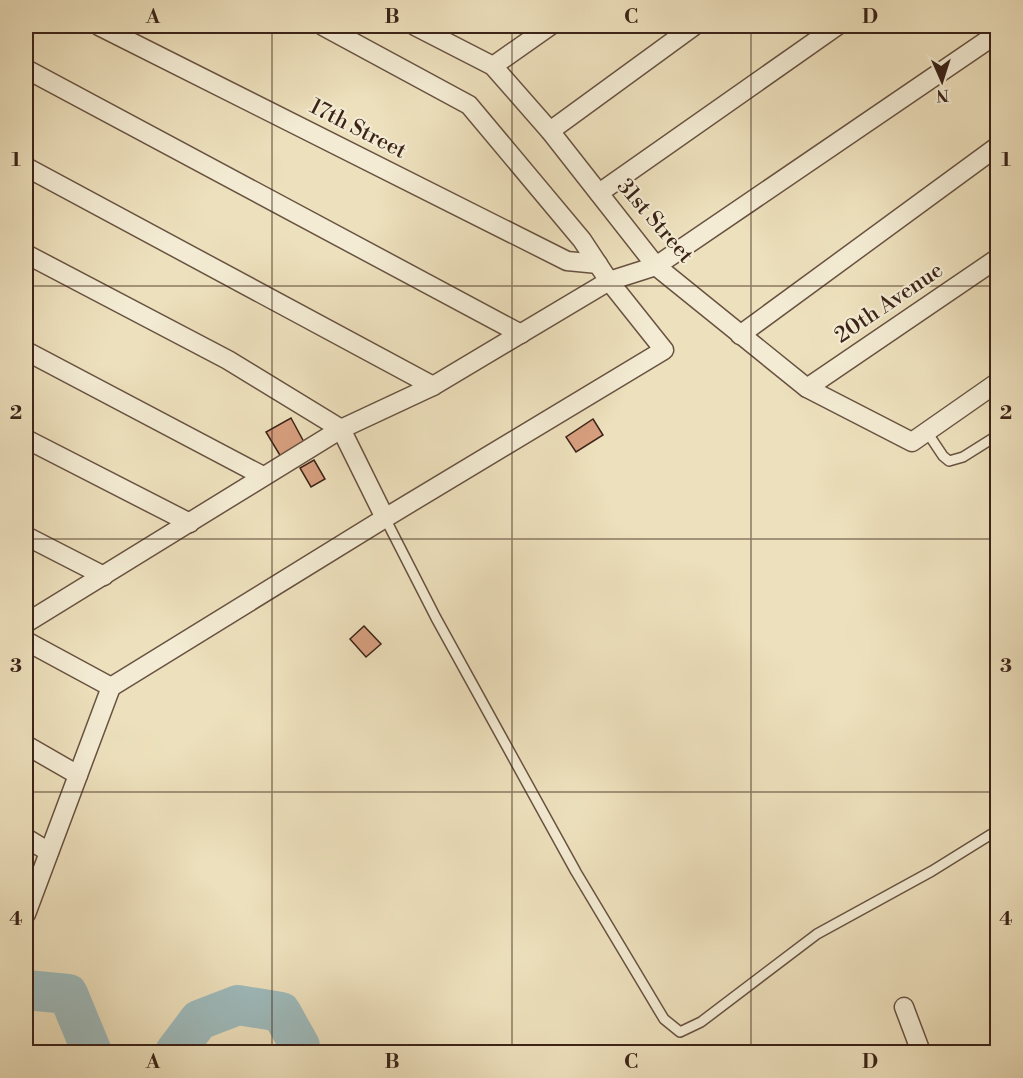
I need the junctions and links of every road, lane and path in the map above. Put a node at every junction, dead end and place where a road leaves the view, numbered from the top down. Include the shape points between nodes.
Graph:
1 (99, 26) edge
2 (323, 26) edge
3 (415, 26) edge
4 (550, 26) edge
5 (694, 26) edge
6 (837, 26) edge
7 (998, 33) edge
8 (493, 66) junction
9 (26, 69) edge
10 (550, 131) junction
11 (998, 146) edge
12 (26, 167) edge
13 (599, 193) junction
14 (26, 254) edge
15 (998, 258) edge
16 (598, 264) junction
17 (656, 266) junction
18 (609, 281) junction
19 (521, 334) junction
20 (740, 335) junction
21 (26, 351) edge
22 (998, 382) edge
23 (433, 386) junction
24 (807, 388) junction
25 (341, 429) junction
26 (998, 435) edge
27 (919, 437) junction
28 (26, 439) edge
29 (263, 476) junction
30 (385, 518) junction
31 (190, 523) junction
32 (26, 536) edge
33 (104, 576) junction
34 (26, 623) edge
35 (26, 641) edge
36 (111, 687) junction
37 (26, 745) edge
38 (78, 775) junction
39 (998, 830) edge
40 (26, 838) edge
41 (49, 852) junction
42 (26, 914) edge
43 (904, 1007) dead end
44 (921, 1053) edge

1 - 16 street, 17th Street via 567,261
2 - 16 street via 469,105
3 - 8 street, 31st Street
4 - 8 street
5 - 10 street
6 - 13 street
7 - 17 street
8 - 10 street, 31st Street
9 - 19 street
10 - 13 street, 31st Street
11 - 20 street
12 - 23 street
13 - 17 street, 31st Street
14 - 25 street via 228,360
15 - 24 street, 20th Avenue
16 - 18 street
17 - 18 street
17 - 20 street, 31st Street
18 - 19 street
18 - 30 street via 664,350
19 - 23 street
20 - 24 street, 31st Street
21 - 29 street
22 - 27 street
23 - 25 street
24 - 27 street, 31st Street
25 - 29 street
25 - 30 street
26 - 27 lane via 963,457 949,460
28 - 31 street
29 - 31 street
30 - 36 street
30 - 39 lane via 576,872 664,1019 680,1032 701,1022 817,933
31 - 33 street
32 - 33 street
33 - 34 street
35 - 36 street
36 - 38 street
37 - 38 street
38 - 41 street
40 - 41 street
41 - 42 street
43 - 44 street

